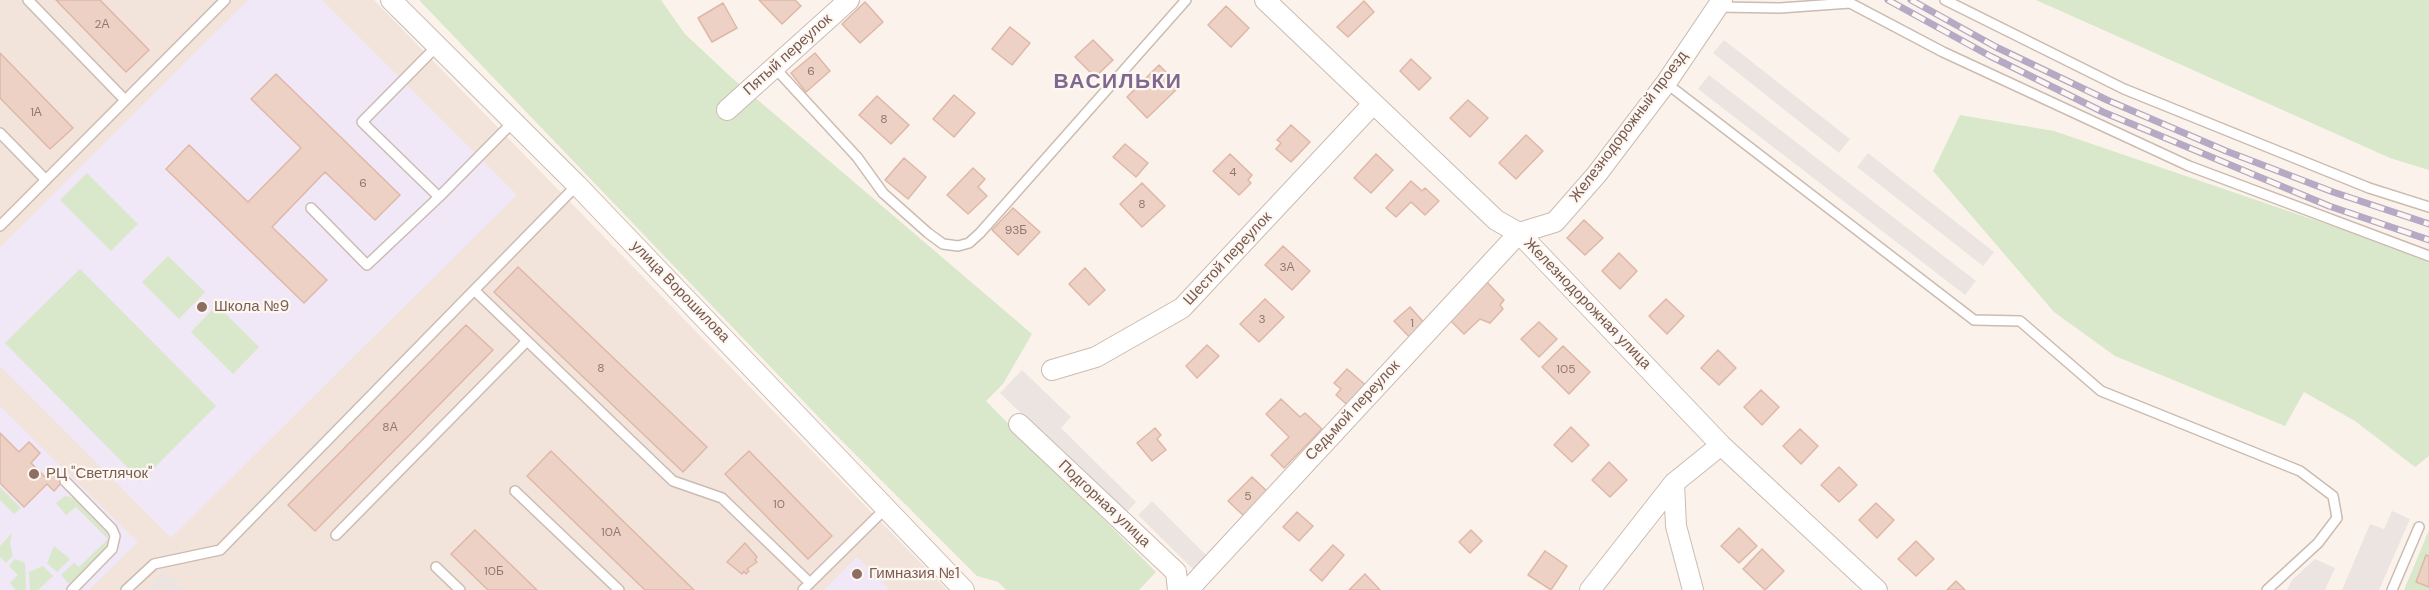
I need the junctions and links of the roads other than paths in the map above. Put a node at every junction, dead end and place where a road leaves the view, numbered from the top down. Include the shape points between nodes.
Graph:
1 (27, 0) edge
2 (226, 0) edge
3 (390, 0) edge
4 (849, 0) edge
5 (1186, 0) edge
6 (1265, 0) edge
7 (1945, 0) edge
8 (1720, 3) edge
9 (437, 46) junction
10 (775, 68) junction
11 (1666, 83) junction
12 (125, 100) junction
13 (1373, 104) junction
14 (727, 110) dead end
15 (513, 122) junction
16 (0, 133) edge
17 (46, 180) junction
18 (577, 185) junction
19 (439, 197) junction
20 (2429, 207) edge
21 (311, 208) dead end
22 (0, 226) edge
23 (1519, 233) junction
24 (2429, 256) edge
25 (474, 290) junction
26 (527, 340) junction
27 (1052, 370) dead end
28 (1019, 424) dead end
29 (1721, 445) junction
30 (65, 481) dead end
31 (1674, 483) junction
32 (515, 491) dead end
33 (887, 507) junction
34 (2419, 527) dead end
35 (336, 536) dead end
36 (436, 567) dead end
37 (806, 586) edge
38 (72, 590) edge
39 (126, 590) edge
40 (460, 590) edge
41 (619, 590) edge
42 (964, 590) edge
43 (1178, 590) edge
44 (1188, 590) edge
45 (1590, 590) edge
46 (1693, 590) edge
47 (1877, 590) edge
48 (2267, 590) edge
49 (2392, 590) edge

1 - 12 lane
2 - 12 lane
3 - 9 street, улица Ворошилова
4 - 10 street, Пятый переулок
5 - 10 lane via 980,233 969,243 958,246 943,244 883,193 857,157
6 - 13 street, Железнодорожная улица
7 - 20 lane via 2124,89 2370,188
8 - 11 street, Железнодорожный проезд
8 - 24 lane via 1780,8 1850,3 1943,52 2189,166
9 - 15 street, улица Ворошилова
9 - 19 lane via 362,122
10 - 14 street, Пятый переулок
11 - 23 street, Железнодорожный проезд via 1555,222
11 - 48 lane via 1974,320 2020,321 2101,391 2300,471 2333,496 2337,518 2318,543
12 - 17 lane
13 - 23 street, Железнодорожная улица via 1497,220
13 - 27 street, Шестой переулок via 1182,308 1096,357
15 - 18 street, улица Ворошилова
15 - 19 lane
16 - 17 lane
17 - 22 lane
18 - 25 lane
18 - 33 street, улица Ворошилова
19 - 21 lane via 367,265
23 - 29 street, Железнодорожная улица
23 - 44 street, Седьмой переулок
25 - 26 lane
25 - 39 lane via 220,550 154,564
26 - 35 lane
26 - 37 lane via 673,481 722,498
28 - 43 street, Подгорная улица via 1176,572
29 - 31 street
29 - 47 street, Железнодорожная улица
30 - 38 lane via 115,536 112,549
31 - 45 street
31 - 46 street via 1676,526
32 - 41 lane
33 - 37 lane
33 - 42 street, улица Ворошилова
34 - 49 lane
36 - 40 lane

